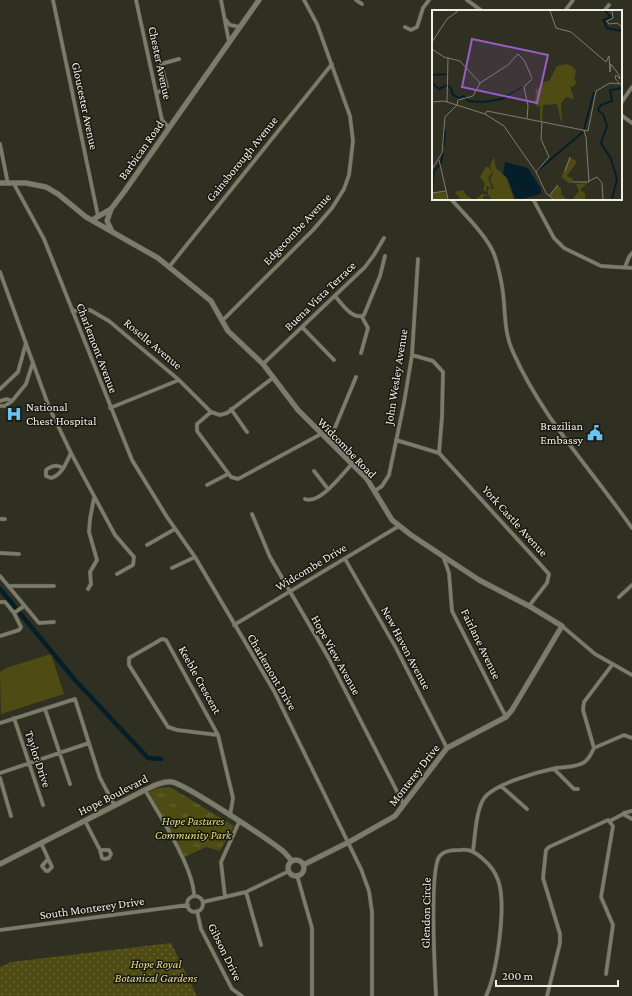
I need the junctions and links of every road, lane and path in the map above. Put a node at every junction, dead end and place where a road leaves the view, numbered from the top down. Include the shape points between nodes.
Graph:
1 (53, 0) edge
2 (136, 0) edge
3 (221, 0) edge
4 (259, 0) edge
5 (306, 0) edge
6 (356, 0) edge
7 (429, 0) edge
8 (467, 0) edge
9 (572, 0) edge
10 (362, 4) dead end
11 (609, 5) dead end
12 (481, 10) edge
13 (566, 10) edge
14 (605, 10) edge
15 (225, 18) junction
16 (240, 27) junction
17 (405, 27) dead end
18 (229, 42) junction
19 (179, 59) dead end
20 (332, 64) junction
21 (632, 87) edge
22 (157, 93) junction
23 (622, 102) edge
24 (622, 115) edge
25 (632, 123) edge
26 (169, 128) junction
27 (0, 144) edge
28 (0, 183) edge
29 (11, 184) junction
30 (452, 200) edge
31 (534, 200) edge
32 (111, 209) junction
33 (98, 216) junction
34 (92, 220) junction
35 (111, 230) junction
36 (384, 238) dead end
37 (632, 253) edge
38 (385, 256) dead end
39 (418, 259) dead end
40 (169, 267) junction
41 (625, 267) junction
42 (632, 268) edge
43 (0, 272) edge
44 (335, 296) junction
45 (72, 311) junction
46 (362, 317) junction
47 (223, 320) junction
48 (302, 327) junction
49 (26, 342) junction
50 (360, 353) dead end
51 (412, 355) junction
52 (334, 360) dead end
53 (33, 362) junction
54 (263, 364) junction
55 (274, 377) junction
56 (356, 377) dead end
57 (179, 380) junction
58 (0, 389) edge
59 (0, 401) edge
60 (12, 401) junction
61 (0, 406) edge
62 (110, 408) junction
63 (232, 409) junction
64 (212, 412) junction
65 (247, 432) dead end
66 (321, 434) junction
67 (396, 440) junction
68 (329, 442) junction
69 (71, 453) junction
70 (439, 453) junction
71 (352, 464) junction
72 (64, 468) junction
73 (314, 471) dead end
74 (228, 474) junction
75 (208, 485) dead end
76 (328, 489) junction
77 (374, 491) junction
78 (94, 498) junction
79 (305, 499) dead end
80 (252, 514) dead end
81 (167, 517) joint
82 (399, 526) junction
83 (632, 528) edge
84 (175, 529) junction
85 (147, 545) dead end
86 (0, 553) edge
87 (19, 554) dead end
88 (442, 554) junction
89 (195, 557) junction
90 (345, 559) junction
91 (172, 568) dead end
92 (117, 574) dead end
93 (0, 576) edge
94 (8, 586) junction
95 (54, 586) dead end
96 (632, 586) edge
97 (88, 589) dead end
98 (290, 592) junction
99 (619, 597) dead end
100 (0, 602) edge
101 (24, 606) junction
102 (529, 606) junction
103 (14, 613) junction
104 (54, 622) dead end
105 (234, 625) junction
106 (562, 626) junction
107 (0, 636) edge
108 (612, 665) junction
109 (632, 675) edge
110 (45, 709) junction
111 (506, 717) junction
112 (14, 718) junction
113 (0, 723) edge
114 (218, 735) junction
115 (632, 738) edge
116 (90, 743) junction
117 (447, 748) junction
118 (594, 748) junction
119 (60, 754) junction
120 (30, 763) junction
121 (554, 769) junction
122 (0, 773) edge
123 (0, 778) edge
124 (70, 784) dead end
125 (502, 786) junction
126 (578, 789) dead end
127 (145, 790) junction
128 (43, 805) dead end
129 (404, 805) junction
130 (116, 806) junction
131 (527, 809) dead end
132 (632, 811) edge
133 (623, 814) junction
134 (11, 816) dead end
135 (230, 816) junction
136 (632, 819) edge
137 (85, 821) junction
138 (610, 821) junction
139 (239, 822) junction
140 (349, 842) junction
141 (41, 843) junction
142 (100, 850) dead end
143 (473, 851) junction
144 (48, 859) dead end
145 (292, 862) junction
146 (0, 864) edge
147 (303, 865) junction
148 (289, 871) junction
149 (297, 875) junction
150 (246, 892) junction
151 (194, 896) junction
152 (225, 897) junction
153 (203, 902) junction
154 (188, 905) junction
155 (197, 911) junction
156 (0, 930) edge
157 (261, 945) dead end
158 (606, 974) dead end
159 (242, 996) edge
160 (312, 996) edge
161 (372, 996) edge
162 (436, 996) edge
163 (486, 996) edge
164 (547, 996) edge

1 - 33 street, Gloucester Avenue
2 - 22 street, Chester Avenue
3 - 15 street
4 - 16 street, Barbican Road
5 - 20 street, Edgecombe Avenue
6 - 10 street
7 - 17 street via 423,8 417,27 411,30
8 - 12 street
9 - 13 street
11 - 14 street
15 - 16 street via 230,25
15 - 18 street
16 - 18 street, Barbican Road
18 - 26 street, Barbican Road
19 - 22 street via 161,64 167,87
20 - 40 street, Gainsborough Avenue
20 - 47 street, Edgecombe Avenue via 353,128 353,154 344,189 332,208 312,230
21 - 23 street
22 - 26 street, Chester Avenue via 162,120
24 - 25 street
26 - 32 street, Barbican Road
27 - 29 street, Charlemont Avenue
28 - 29 street
29 - 34 street via 36,184 46,187
29 - 45 street, Charlemont Avenue via 44,239
30 - 83 street via 494,253 502,287 507,333 512,351 524,374 560,434
31 - 41 street via 554,238 564,248 601,266
32 - 33 street, Barbican Road
32 - 35 street via 107,221
33 - 34 street, Barbican Road
34 - 35 street, Widcombe Road
35 - 40 street, Widcombe Road
36 - 44 street, Buena Vista Terrace via 370,260
37 - 41 street
38 - 46 street via 375,291
39 - 51 street, John Wesley Avenue
40 - 47 street, Widcombe Road via 211,301
41 - 42 street
43 - 49 street
44 - 46 street via 350,313
44 - 48 street, Buena Vista Terrace
45 - 57 street, Roselle Avenue via 90,310 103,317
45 - 62 street, Charlemont Avenue
46 - 50 street via 368,328
47 - 54 street, Widcombe Road via 232,334
48 - 52 street
48 - 54 street, Buena Vista Terrace
49 - 53 street
49 - 58 street via 18,372
51 - 67 street, John Wesley Avenue
51 - 70 street via 433,361 443,372
53 - 60 street via 26,384
53 - 69 street
54 - 55 street, Widcombe Road
55 - 63 street
55 - 66 street, Widcombe Road via 298,410
56 - 68 street
57 - 62 street
57 - 64 street, Roselle Avenue
59 - 60 street
60 - 61 street
62 - 81 street, Charlemont Avenue via 132,460
63 - 64 street via 220,415
63 - 65 street
64 - 74 street via 198,422 197,429
66 - 68 street, Widcombe Road
66 - 74 street via 238,479
67 - 70 street
67 - 77 street, John Wesley Avenue via 389,475 382,486
68 - 71 street, Widcombe Road
69 - 72 street
69 - 78 street
70 - 102 street, York Castle Avenue via 549,574 547,583
71 - 76 street
71 - 77 street, Widcombe Road via 367,479
72 - 72 street via 54,478 46,476 45,472 49,468
73 - 76 street
74 - 75 street
76 - 79 street via 316,500
77 - 82 street, Widcombe Road via 392,520
78 - 92 street via 115,535 134,557 133,564
78 - 97 street via 89,532 97,560 90,572 91,584
80 - 98 street, Hope View Avenue via 270,557
81 - 84 street, Charlemont Drive
82 - 88 street, Widcombe Road
82 - 90 street, Widcombe Drive
84 - 85 street
84 - 89 street, Charlemont Drive
86 - 87 street
88 - 102 street, Widcombe Road via 479,580
88 - 111 street, Fairlane Avenue via 449,573 452,611
89 - 91 street
89 - 105 street, Charlemont Drive
90 - 98 street, Widcombe Drive
90 - 117 street, New Haven Avenue via 396,648
93 - 94 street
94 - 95 street
94 - 101 street
96 - 99 street
98 - 105 street, Widcombe Drive
98 - 129 street, Hope View Avenue via 328,657
100 - 103 street via 5,602
101 - 103 street
101 - 104 street via 39,623
102 - 106 street, Widcombe Road
103 - 107 street via 20,623 19,630
105 - 140 street, Charlemont Drive via 274,691
106 - 108 street, Widcombe Road
106 - 111 street, Monterey Drive
108 - 109 street, Widcombe Road
108 - 118 street via 584,702 583,710
110 - 112 street
110 - 116 street via 75,699
110 - 119 street
111 - 117 street, Monterey Drive
112 - 113 street
112 - 120 street, Taylor Drive
114 - 114 street, Keeble Crescent via 165,639 129,658 129,665 168,727
114 - 135 street, Keeble Crescent via 233,798
115 - 118 street via 624,735
116 - 119 street
116 - 130 street via 100,778
117 - 129 street, Monterey Drive
118 - 121 street via 584,763
119 - 120 street
119 - 124 street
120 - 122 street
120 - 128 street, Taylor Drive
121 - 125 street
121 - 126 street via 574,789
123 - 134 street
125 - 131 street
125 - 143 street via 482,802
127 - 130 street, Hope Boulevard
127 - 135 street, Hope Boulevard via 162,783 177,784
127 - 151 street via 189,873
129 - 140 street, Monterey Drive via 395,816
130 - 137 street, Hope Boulevard
132 - 133 street
133 - 136 street
133 - 138 street
135 - 139 street, Hope Boulevard
137 - 141 street, Hope Boulevard
137 - 142 street
138 - 158 street via 613,826 601,897 613,925
138 - 164 street via 546,850 542,878 560,934
139 - 145 street, Hope Boulevard via 271,842
139 - 152 street via 221,862
140 - 147 street, Monterey Drive
140 - 161 street, Charlemont Drive via 369,891 372,912
141 - 144 street
141 - 146 street, Hope Boulevard
143 - 162 street, Glendon Circle via 452,850 440,856 438,862 434,885
143 - 163 street via 491,865 499,881 502,904 495,972
145 - 147 street via 298,860
145 - 148 street
147 - 149 street via 302,872
148 - 149 street
148 - 150 street
149 - 160 street via 312,928
150 - 152 street
150 - 157 street
151 - 153 street via 201,898
151 - 154 street via 188,900
152 - 153 street
153 - 155 street via 201,909
154 - 155 street via 190,910
154 - 156 street, South Monterey Drive
155 - 159 street, Gibson Drive via 201,929 232,989

